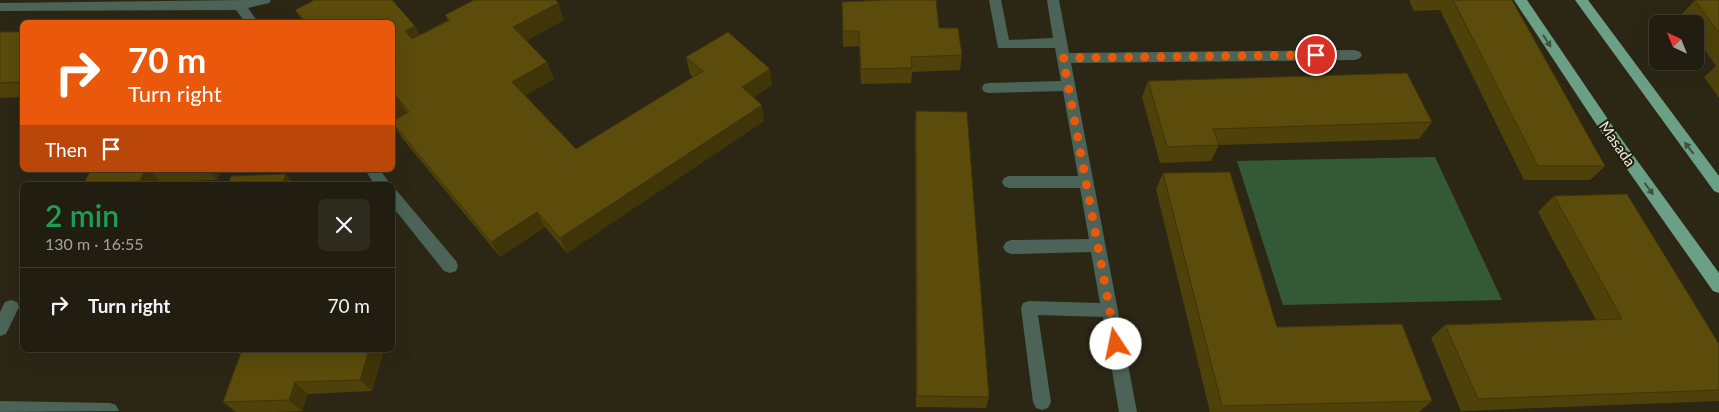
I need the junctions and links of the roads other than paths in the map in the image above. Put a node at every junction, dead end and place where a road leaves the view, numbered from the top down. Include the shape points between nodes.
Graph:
1 (265, 0) edge
2 (995, 0) edge
3 (1052, 0) edge
4 (1520, 0) edge
5 (1581, 0) edge
6 (239, 6) junction
7 (0, 7) edge
8 (250, 20) edge
9 (1062, 50) junction
10 (1355, 55) dead end
11 (1068, 86) junction
12 (989, 88) dead end
13 (374, 172) edge
14 (382, 182) edge
15 (1008, 182) dead end
16 (1086, 182) junction
17 (1719, 187) edge
18 (395, 199) edge
19 (1098, 245) junction
20 (1011, 247) dead end
21 (450, 266) dead end
22 (1719, 286) edge
23 (11, 308) dead end
24 (1109, 310) junction
25 (0, 329) edge
26 (1042, 402) dead end
27 (0, 409) edge
28 (110, 411) dead end
29 (1128, 412) edge

1 - 6 street
2 - 9 street via 1003,45
3 - 9 street
4 -> 22 main road, Masada via 1615,141
17 -> 5 main road
6 - 7 street
6 - 8 street
9 - 10 street
9 - 11 street
11 - 12 street
11 - 16 street
13 - 14 street
15 - 16 street
16 - 19 street
18 - 21 street
19 - 20 street
19 - 24 street
23 - 25 street
24 - 26 street via 1029,308
24 - 29 street
27 - 28 street

